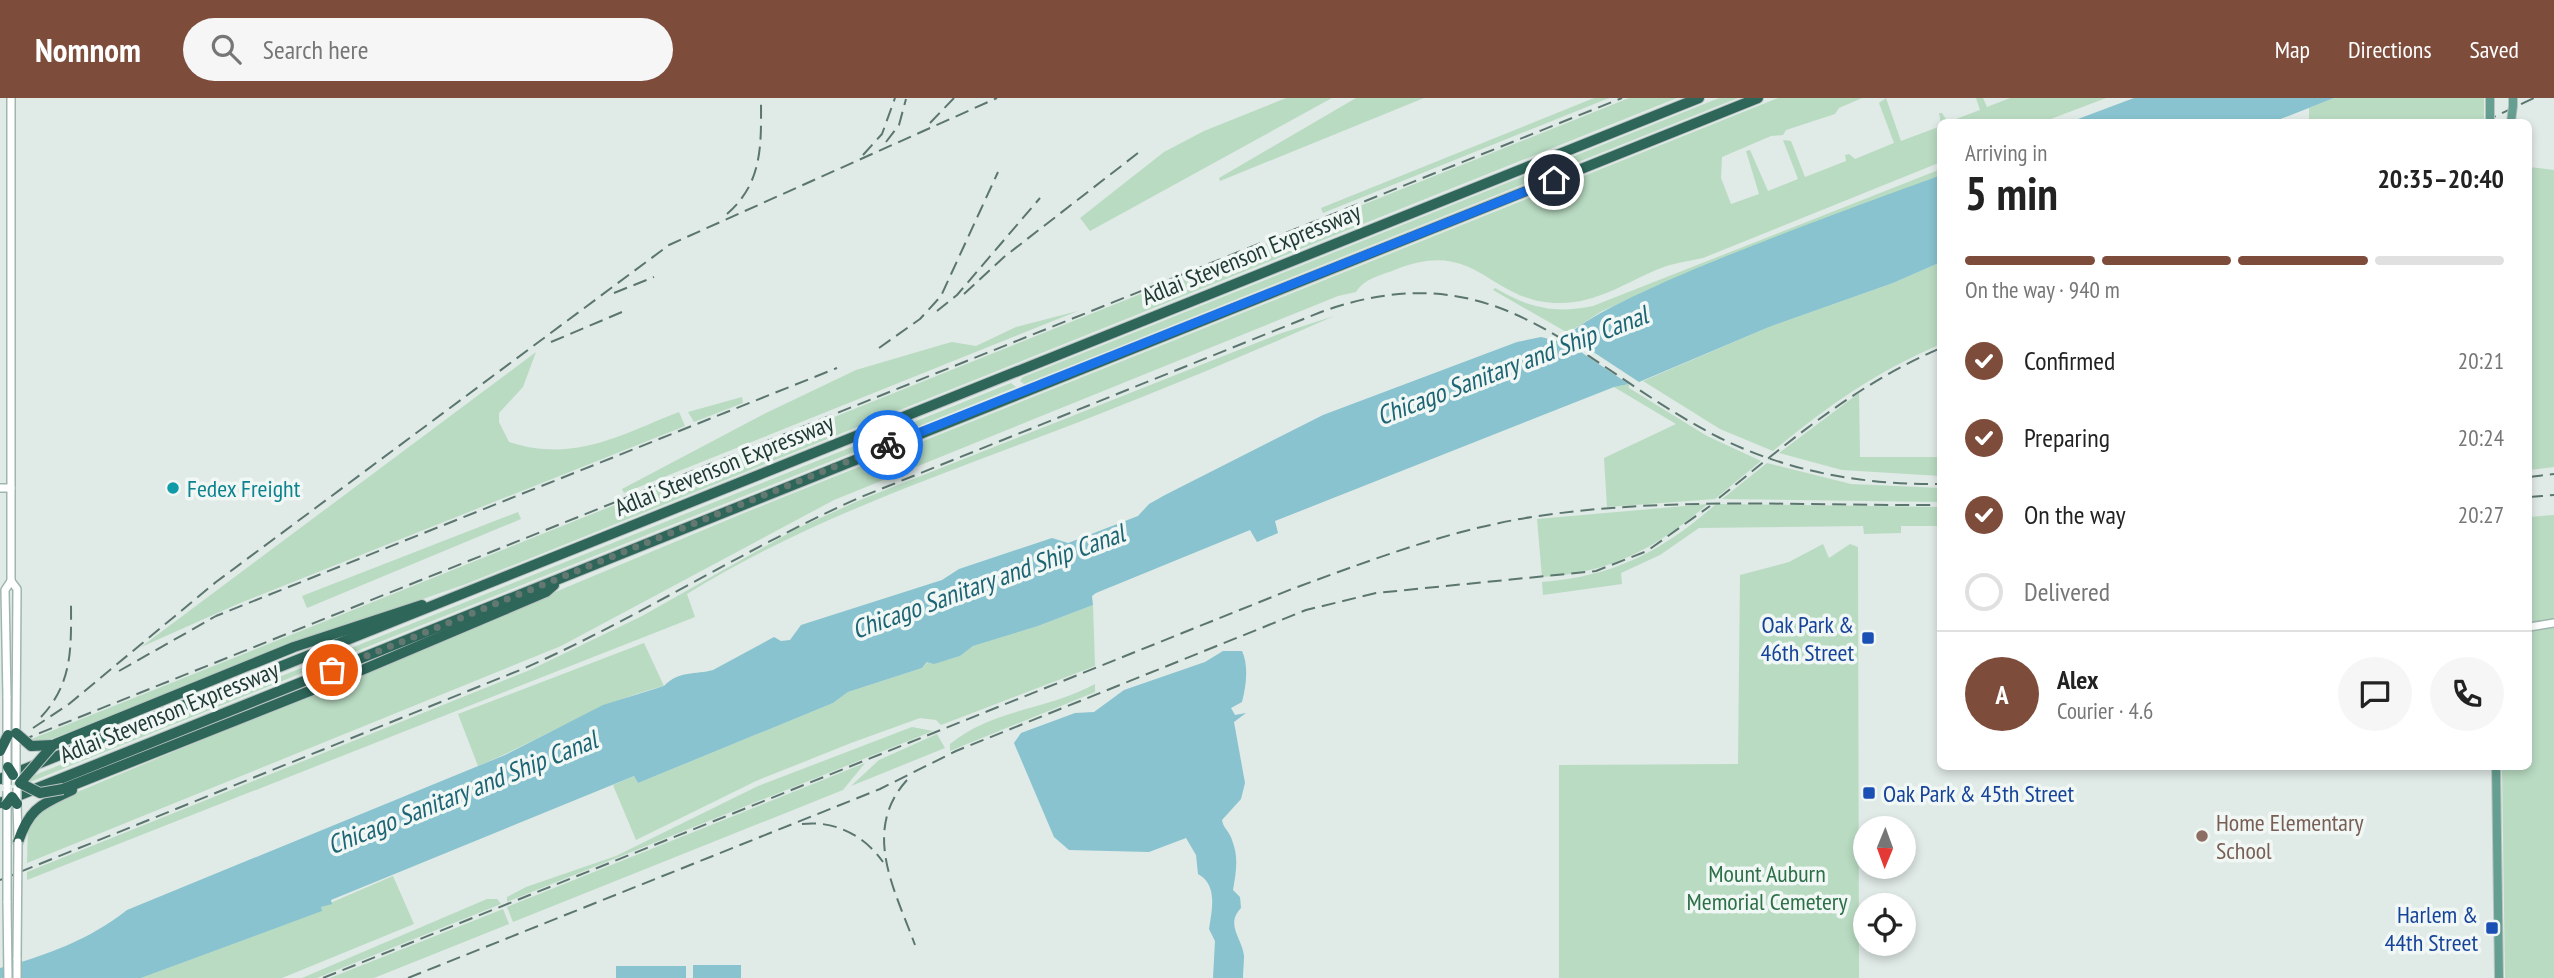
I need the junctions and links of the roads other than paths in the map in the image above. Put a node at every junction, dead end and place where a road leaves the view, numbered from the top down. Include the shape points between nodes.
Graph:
1 (11, 98) edge
2 (1699, 98) edge
3 (1758, 98) edge
4 (2490, 98) edge
5 (2513, 98) edge
6 (2490, 119) edge
7 (2511, 119) edge
8 (0, 488) edge
9 (11, 488) junction
10 (563, 578) junction
11 (11, 581) junction
12 (447, 600) junction
13 (2554, 623) edge
14 (2532, 627) edge
15 (12, 734) junction
16 (53, 745) junction
17 (0, 751) edge
18 (2496, 770) edge
19 (9, 787) edge
20 (64, 791) junction
21 (3, 835) edge
22 (18, 842) junction
23 (8, 978) edge
24 (17, 978) edge
25 (2499, 978) edge

1 - 9 main road
2 - 12 highway, Adlai Stevenson Expressway
3 - 10 highway, Adlai Stevenson Expressway
4 - 6 main road, bridge
5 - 7 main road, bridge
8 - 9 main road
9 - 11 main road
10 - 19 highway, Adlai Stevenson Expressway
10 - 20 highway via 545,592
11 - 15 main road, bridge via 5,590
11 - 15 main road via 17,589
12 - 16 highway via 415,606 294,647
12 - 19 highway, Adlai Stevenson Expressway
13 - 14 main road
15 - 16 highway, bridge via 31,746
15 - 17 highway, bridge
15 - 19 main road, bridge
16 - 19 highway, bridge
18 - 25 main road
19 - 20 highway, bridge via 40,793
19 - 21 main road, bridge
19 - 22 main road
20 - 22 highway via 33,810
21 - 23 main road, bridge
22 - 24 main road, bridge

